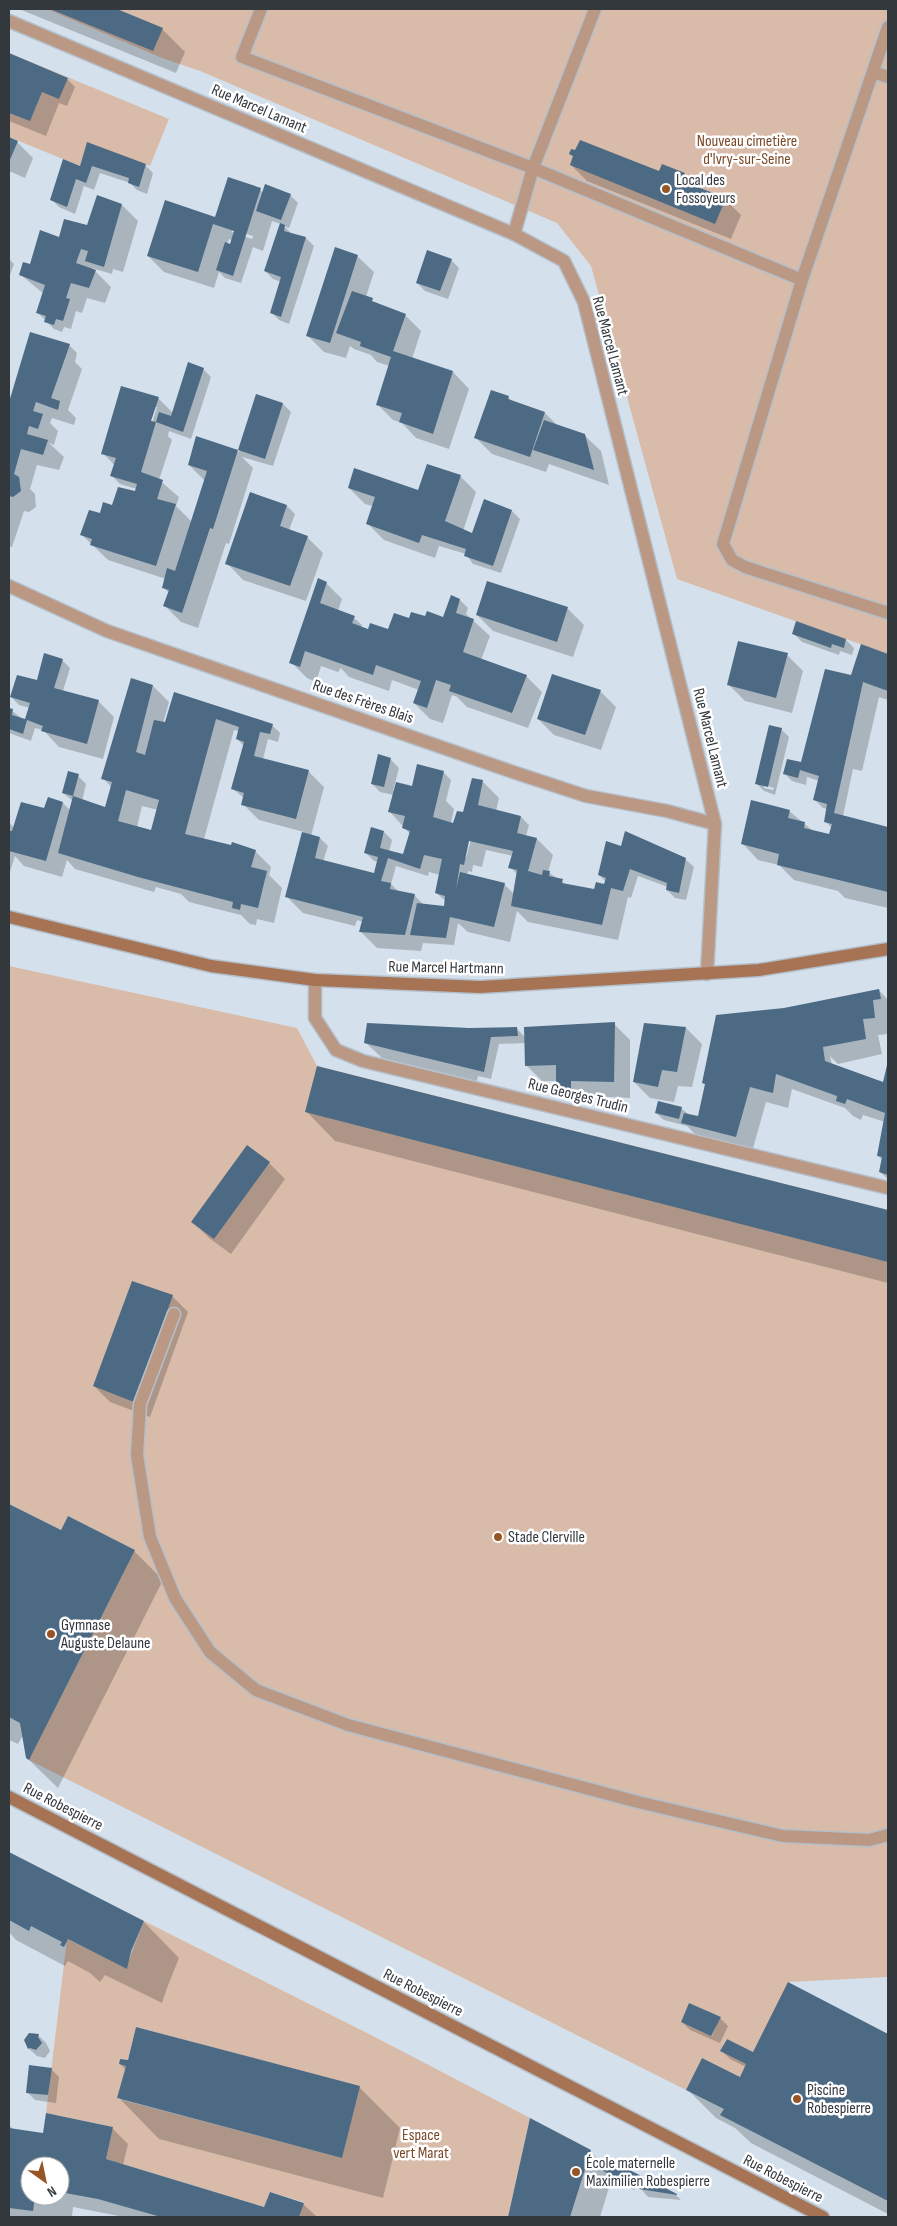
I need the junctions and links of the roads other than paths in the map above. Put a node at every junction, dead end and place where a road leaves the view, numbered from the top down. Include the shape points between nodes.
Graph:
1 (262, 9) edge
2 (596, 9) edge
3 (9, 21) edge
4 (888, 27) edge
5 (873, 72) junction
6 (888, 77) edge
7 (533, 168) junction
8 (514, 234) junction
9 (802, 280) junction
10 (9, 586) edge
11 (888, 613) edge
12 (715, 824) junction
13 (9, 917) edge
14 (888, 949) edge
15 (707, 974) junction
16 (315, 980) junction
17 (888, 1188) edge
18 (174, 1314) dead end
19 (9, 1797) edge
20 (888, 1834) edge
21 (823, 2217) edge

1 - 7 street via 242,56
2 - 7 street
3 - 8 street, Rue Marcel Lamant
4 - 5 street
5 - 6 street
5 - 9 street
7 - 8 street
7 - 9 street
8 - 12 street, Rue Marcel Lamant via 564,261 584,302
9 - 11 street via 723,544 732,560 745,567
10 - 12 street, Rue des Frères Blais via 108,631 586,796 668,811
12 - 15 street, Rue Marcel Lamant
13 - 16 main road, Rue Marcel Hartmann via 211,966
14 - 15 main road, Rue Marcel Hartmann via 759,970
15 - 16 main road, Rue Marcel Hartmann via 480,987
16 - 17 street, Rue Georges Trudin via 315,1018 336,1050 363,1061
18 - 20 street via 140,1404 137,1455 150,1537 175,1598 210,1652 256,1690 348,1725 638,1802 783,1836 869,1840
19 - 21 main road, Rue Robespierre

